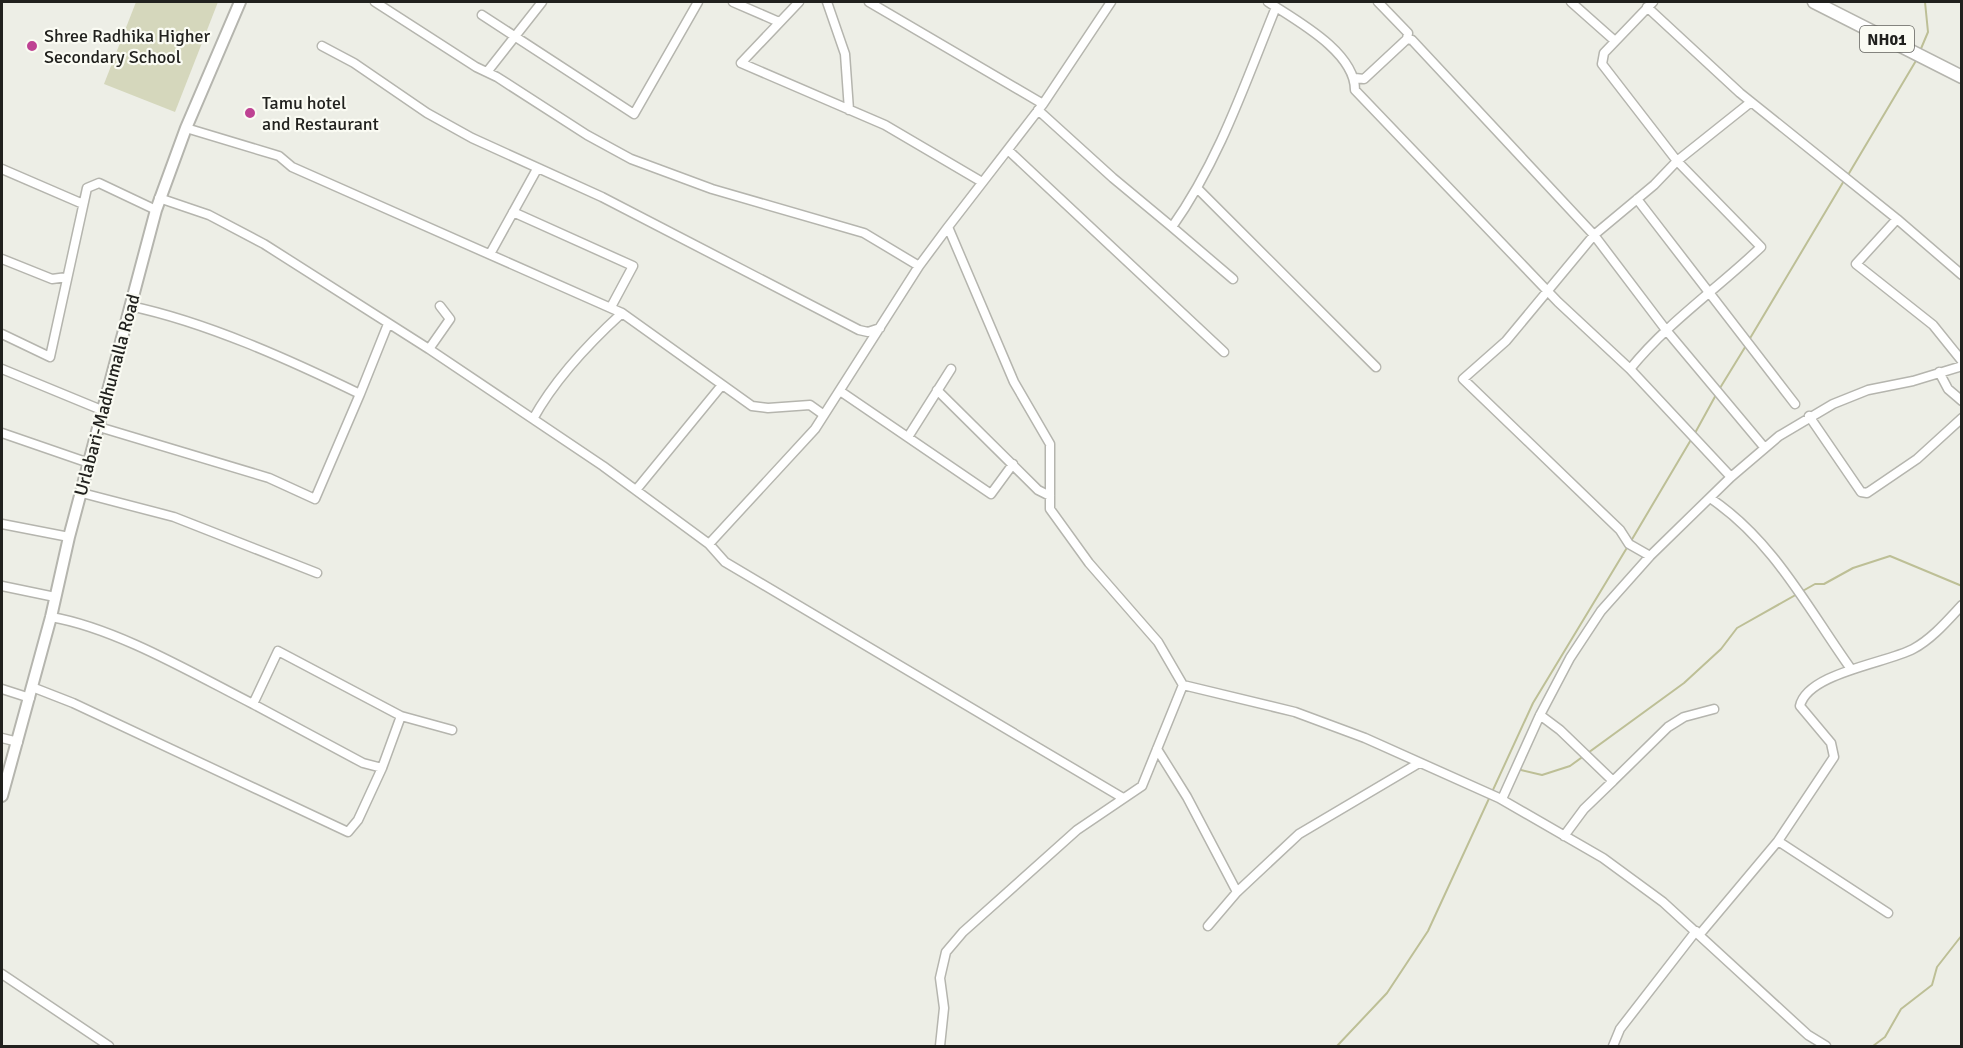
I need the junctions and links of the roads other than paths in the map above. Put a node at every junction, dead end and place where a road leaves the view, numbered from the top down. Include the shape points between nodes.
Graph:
1 (240, 2) edge
2 (375, 2) edge
3 (542, 2) edge
4 (698, 2) edge
5 (732, 2) edge
6 (799, 2) edge
7 (827, 2) edge
8 (869, 2) edge
9 (1111, 2) edge
10 (1377, 2) edge
11 (1571, 2) edge
12 (1814, 2) edge
13 (1272, 4) edge
14 (1650, 4) edge
15 (1581, 5) edge
16 (482, 15) dead end
17 (779, 22) junction
18 (515, 37) junction
19 (1407, 39) junction
20 (1615, 41) junction
21 (322, 46) dead end
22 (487, 72) junction
23 (1962, 77) edge
24 (1355, 78) junction
25 (1751, 102) junction
26 (1041, 107) junction
27 (849, 111) junction
28 (186, 128) junction
29 (1008, 150) junction
30 (1677, 161) junction
31 (2, 169) edge
32 (537, 169) junction
33 (982, 182) junction
34 (1198, 189) junction
35 (159, 198) junction
36 (1637, 199) junction
37 (83, 204) junction
38 (156, 210) junction
39 (513, 212) junction
40 (1897, 219) junction
41 (948, 227) junction
42 (1172, 227) junction
43 (1594, 235) junction
44 (490, 254) junction
45 (2, 259) edge
46 (919, 266) junction
47 (1962, 275) edge
48 (67, 277) junction
49 (1233, 279) dead end
50 (1548, 291) junction
51 (1711, 294) junction
52 (130, 306) junction
53 (440, 306) dead end
54 (611, 307) junction
55 (622, 313) junction
56 (388, 324) junction
57 (880, 328) junction
58 (1666, 330) junction
59 (2, 334) edge
60 (429, 349) junction
61 (1224, 352) dead end
62 (1962, 361) edge
63 (1962, 366) edge
64 (1376, 367) dead end
65 (2, 369) edge
66 (951, 369) dead end
67 (1630, 369) junction
68 (1938, 372) junction
69 (722, 385) junction
70 (937, 390) junction
71 (840, 391) junction
72 (360, 394) junction
73 (1962, 401) edge
74 (1795, 404) dead end
75 (104, 411) junction
76 (824, 415) junction
77 (1809, 416) junction
78 (1962, 418) edge
79 (533, 419) junction
80 (99, 427) junction
81 (2, 433) edge
82 (908, 437) junction
83 (1764, 447) junction
84 (89, 463) junction
85 (1013, 464) junction
86 (1731, 477) junction
87 (636, 490) junction
88 (82, 493) junction
89 (1050, 496) junction
90 (1710, 498) junction
91 (2, 524) edge
92 (69, 537) junction
93 (709, 544) junction
94 (1650, 556) junction
95 (317, 573) dead end
96 (2, 586) edge
97 (55, 597) junction
98 (1962, 605) edge
99 (51, 617) junction
100 (1851, 669) junction
101 (1183, 685) junction
102 (2, 689) edge
103 (31, 693) junction
104 (253, 704) junction
105 (1714, 710) dead end
106 (1540, 715) junction
107 (401, 716) junction
108 (452, 730) dead end
109 (2, 738) edge
110 (18, 742) junction
111 (1157, 749) junction
112 (1419, 763) junction
113 (382, 768) junction
114 (1613, 781) junction
115 (2, 796) edge
116 (1123, 798) junction
117 (1502, 799) junction
118 (1564, 836) junction
119 (1778, 841) junction
120 (1237, 892) junction
121 (1888, 913) dead end
122 (1208, 926) dead end
123 (1698, 933) junction
124 (2, 974) edge
125 (109, 1047) edge
126 (940, 1047) edge
127 (1613, 1047) edge
128 (1826, 1047) edge

1 - 28 main road, Urlabari-Madhumalla Road
2 - 22 street
3 - 18 street
4 - 18 street via 634,114
5 - 17 street
6 - 17 street
7 - 27 street via 845,54
8 - 26 street
9 - 26 street
10 - 19 street via 1408,33
11 - 15 street
12 - 23 highway, NH01
13 - 24 street via 1328,42
13 - 34 street via 1245,88
14 - 20 street
14 - 25 street
15 - 20 street
16 - 18 street
17 - 27 street via 741,63
18 - 22 street
19 - 24 street via 1364,79
19 - 43 street via 1448,76
20 - 30 street via 1604,53 1602,64
21 - 32 street via 428,113
22 - 46 street via 631,159 712,189 864,233
24 - 50 street via 1355,90
25 - 30 street
25 - 40 street
26 - 29 street
26 - 42 street via 1113,178
27 - 33 street via 885,125
28 - 35 main road, Urlabari-Madhumalla Road
28 - 44 street via 279,156 292,167
29 - 33 street
29 - 61 street
30 - 36 street
30 - 51 street via 1761,247
31 - 37 street
32 - 39 street
32 - 57 street via 602,197 859,330
33 - 41 street
34 - 42 street
34 - 64 street
35 - 38 main road, Urlabari-Madhumalla Road
35 - 56 street via 209,215 264,244
36 - 43 street
36 - 51 street
37 - 38 street via 87,188 99,183
37 - 48 street
38 - 52 main road, Urlabari-Madhumalla Road
39 - 44 street
39 - 54 street via 633,266
40 - 47 street
40 - 62 street via 1856,264 1933,325
41 - 46 street
41 - 89 street via 1014,382 1050,444
42 - 49 street
43 - 50 street
43 - 58 street
44 - 54 street
45 - 48 street via 52,279
46 - 57 street
48 - 59 street via 50,357
50 - 67 street
50 - 94 street via 1506,341 1463,379 1620,530 1629,544
51 - 58 street
51 - 74 street
52 - 72 street via 160,312 256,348
52 - 75 main road, Urlabari-Madhumalla Road
53 - 60 street via 450,319
54 - 55 street
55 - 69 street
55 - 79 street via 563,375
56 - 60 street
56 - 72 street
57 - 71 street
58 - 67 street
58 - 83 street
60 - 79 street
63 - 68 street
65 - 75 street
66 - 70 street
67 - 86 street
68 - 73 street via 1948,389
68 - 77 street via 1868,390
69 - 76 street via 752,406 810,405
69 - 87 street
70 - 82 street
70 - 85 street
71 - 76 street
71 - 82 street
72 - 80 street via 315,499 269,478
75 - 80 main road, Urlabari-Madhumalla Road
76 - 93 street
77 - 78 street via 1861,492 1867,493 1917,459
77 - 83 street
79 - 87 street
80 - 84 main road, Urlabari-Madhumalla Road
81 - 84 street
82 - 85 street via 991,494
83 - 86 street
84 - 88 main road, Urlabari-Madhumalla Road
85 - 89 street via 1038,490
86 - 90 street
87 - 93 street
88 - 92 main road, Urlabari-Madhumalla Road
88 - 95 street via 174,518
89 - 101 street via 1050,509 1089,563 1158,642
90 - 94 street
90 - 100 street via 1777,561
91 - 92 street
92 - 97 main road, Urlabari-Madhumalla Road
93 - 116 street via 724,561 747,576
94 - 106 street via 1601,611
96 - 97 street
97 - 99 main road, Urlabari-Madhumalla Road
98 - 100 street via 1913,650
99 - 103 main road, Urlabari-Madhumalla Road
99 - 104 street via 173,662
100 - 119 street via 1802,698 1800,706 1831,743 1834,757
101 - 111 street
101 - 112 street via 1295,712
102 - 103 street
103 - 110 main road, Urlabari-Madhumalla Road
103 - 113 street via 73,703 348,832 358,820
104 - 107 street via 278,651
104 - 113 street via 363,763
105 - 114 street via 1684,717 1668,727
106 - 114 street
106 - 117 street
107 - 108 street
107 - 113 street
109 - 110 street
110 - 115 main road, Urlabari-Madhumalla Road
111 - 116 street via 1142,786
111 - 120 street
112 - 117 street
112 - 120 street via 1299,834
114 - 118 street via 1584,809
116 - 126 street via 1077,830 963,932 946,952 940,978 944,1008
117 - 118 street
118 - 123 street via 1610,863
119 - 121 street
119 - 123 street
120 - 122 street
123 - 127 street via 1620,1029
123 - 128 street
124 - 125 street

